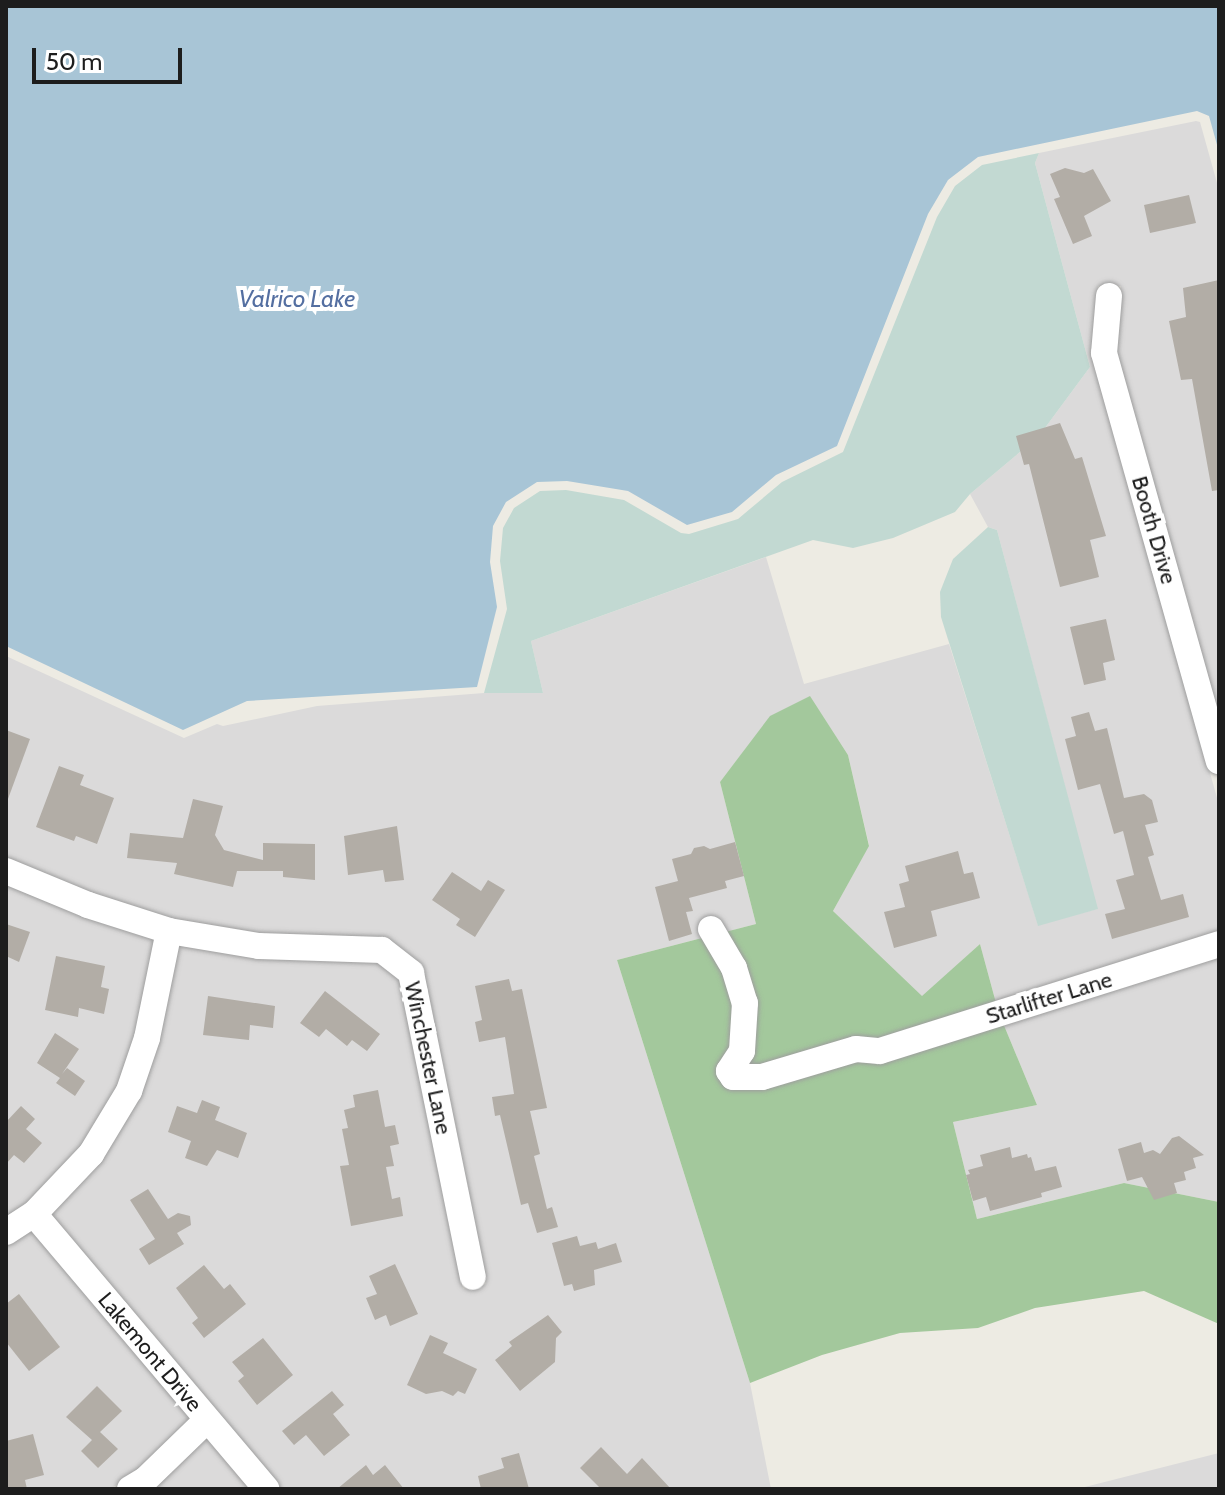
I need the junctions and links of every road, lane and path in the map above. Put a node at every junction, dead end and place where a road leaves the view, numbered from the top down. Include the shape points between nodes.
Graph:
1 (1109, 296) dead end
2 (1219, 761) edge
3 (6, 871) edge
4 (711, 929) dead end
5 (169, 931) junction
6 (1219, 944) edge
7 (34, 1214) junction
8 (6, 1232) edge
9 (473, 1277) dead end
10 (207, 1420) junction
11 (130, 1489) edge
12 (266, 1489) edge

1 - 2 street, Booth Drive via 1104,353
3 - 5 street, Winchester Lane
4 - 6 street, Starlifter Lane via 734,968 745,1003 742,1051 729,1071 733,1077 762,1077 856,1049 880,1051
5 - 7 street via 147,1038 129,1091 91,1154
5 - 9 street, Winchester Lane via 259,946 382,950 411,973
7 - 8 street
7 - 10 street, Lakemont Drive
10 - 11 street
10 - 12 street, Lakemont Drive

